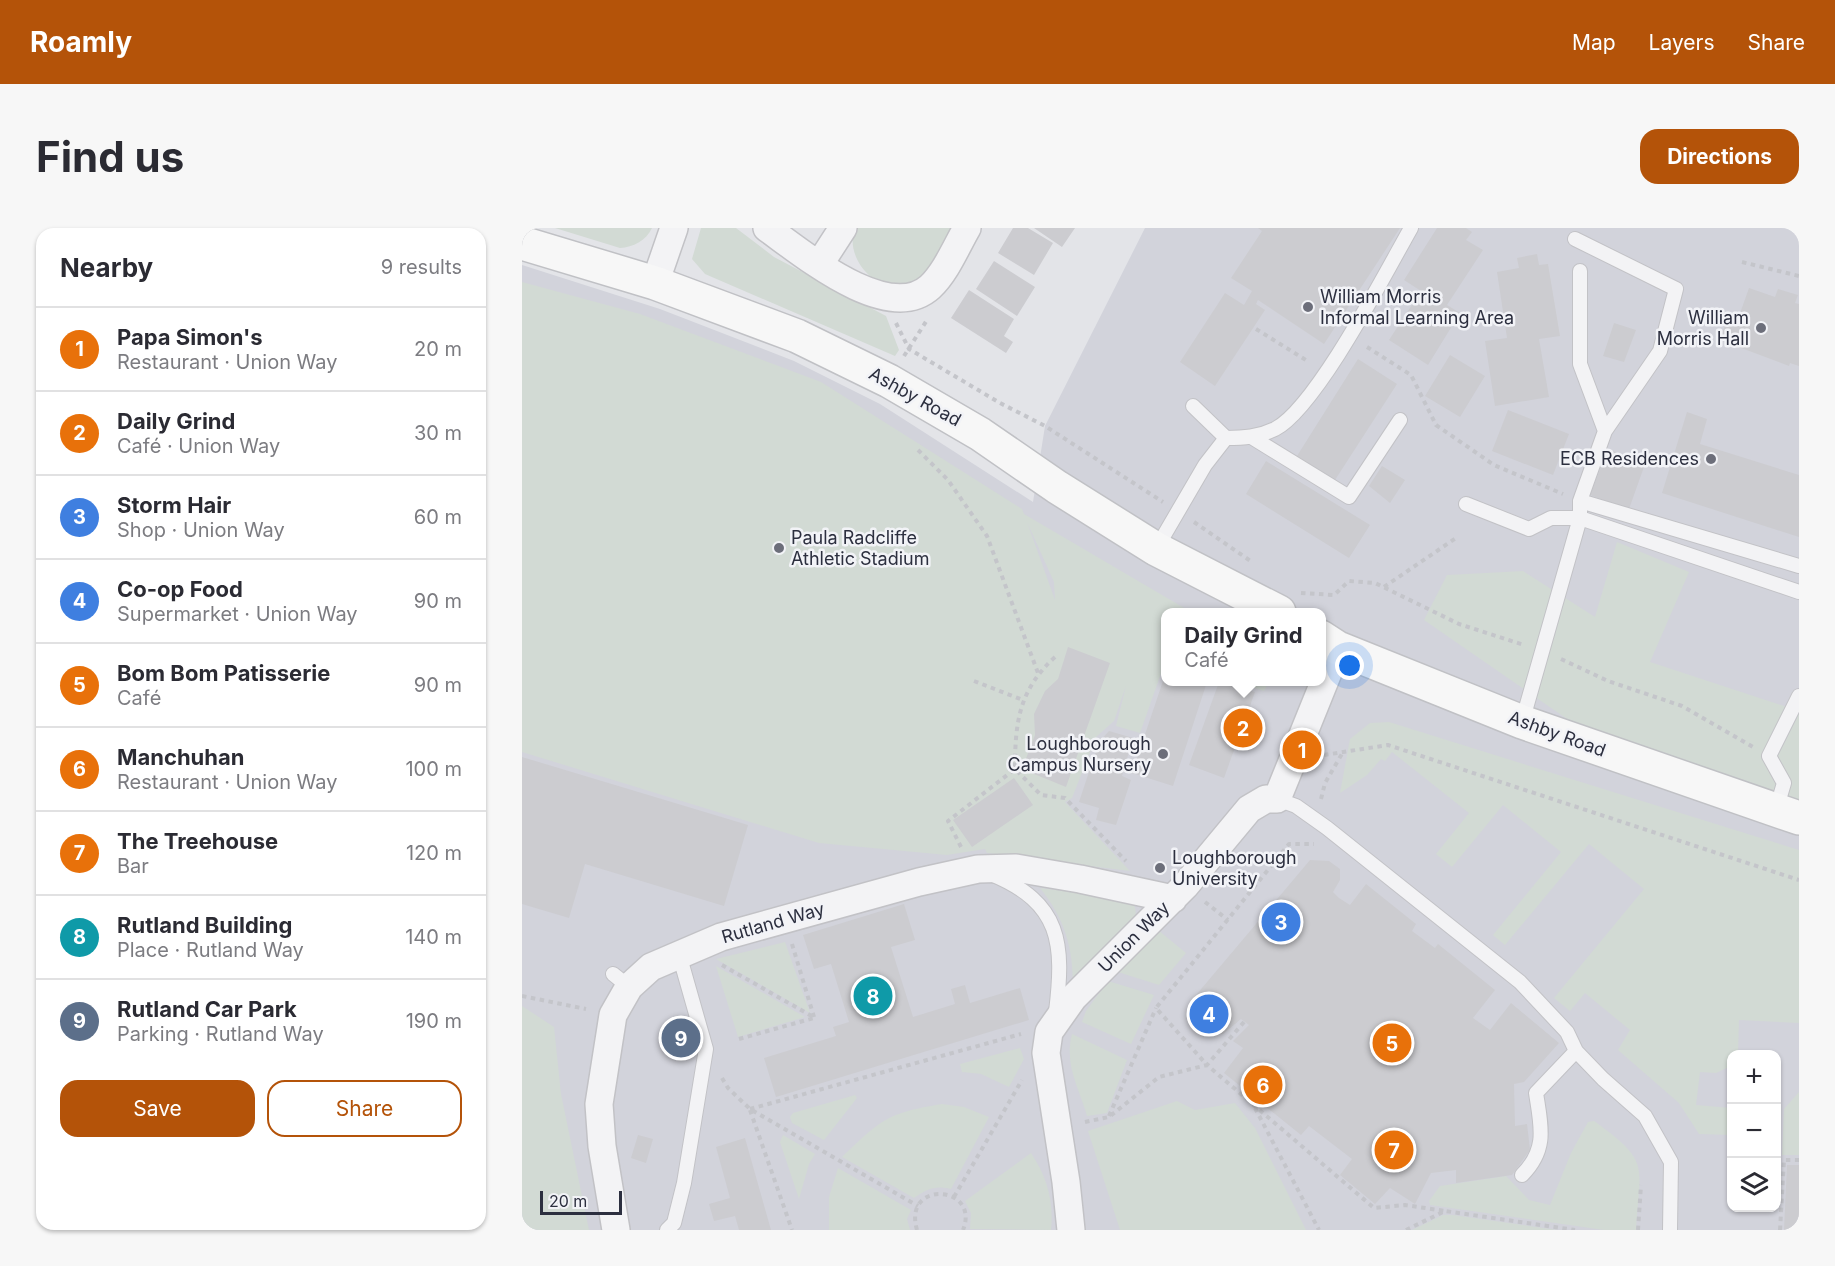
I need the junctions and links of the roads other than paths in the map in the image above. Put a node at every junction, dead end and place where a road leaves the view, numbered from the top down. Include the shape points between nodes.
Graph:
1 (674, 228) edge
2 (766, 228) edge
3 (843, 228) edge
4 (967, 228) edge
5 (1411, 228) edge
6 (1575, 239) dead end
7 (522, 243) edge
8 (819, 265) junction
9 (1580, 271) dead end
10 (655, 283) junction
11 (1193, 406) dead end
12 (1400, 420) dead end
13 (1605, 431) junction
14 (1226, 438) junction
15 (1253, 438) junction
16 (1580, 501) junction
17 (1466, 504) dead end
18 (1580, 518) junction
19 (1156, 549) junction
20 (1799, 566) edge
21 (1799, 592) edge
22 (1271, 608) edge
23 (1330, 643) edge
24 (1317, 686) edge
25 (1799, 696) edge
26 (1522, 722) junction
27 (1277, 799) junction
28 (1787, 814) edge
29 (978, 869) junction
30 (1173, 899) junction
31 (678, 954) junction
32 (1050, 1035) junction
33 (1576, 1051) junction
34 (1522, 1175) dead end
35 (616, 1230) edge
36 (667, 1230) edge
37 (1071, 1230) edge
38 (1670, 1230) edge

1 - 10 street
2 - 8 street
3 - 8 street
4 - 8 street via 944,269 930,287 918,294 891,299 864,290
5 - 15 lane via 1308,398 1277,428
6 - 13 lane via 1676,289 1660,351
7 - 10 main road, Ashby Road
9 - 13 lane via 1580,364
10 - 19 main road, Ashby Road via 798,336 889,381 980,434
11 - 14 lane
12 - 15 lane via 1349,497
13 - 16 lane
14 - 15 lane
14 - 19 lane
16 - 18 lane
16 - 20 lane
17 - 18 lane via 1529,529 1551,518
18 - 21 lane
18 - 26 lane
19 - 22 main road, Ashby Road
23 - 26 main road, Ashby Road
24 - 27 street
25 - 28 lane via 1770,756 1784,783
26 - 28 main road, Ashby Road
27 - 30 street, Union Way via 1266,799 1249,810
27 - 33 lane via 1296,806 1327,828 1520,982 1567,1032
29 - 30 street, Rutland Way via 1016,868
29 - 31 street, Rutland Way via 921,888 721,937
29 - 32 lane via 1032,897 1058,937 1061,960
30 - 32 street, Union Way via 1073,998
31 - 35 street, Rutland Way via 621,980 613,1015 599,1104
31 - 36 lane via 706,1049 684,1183 674,1223
32 - 37 street
33 - 34 lane via 1536,1093 1541,1148
33 - 38 lane via 1645,1116 1671,1162

